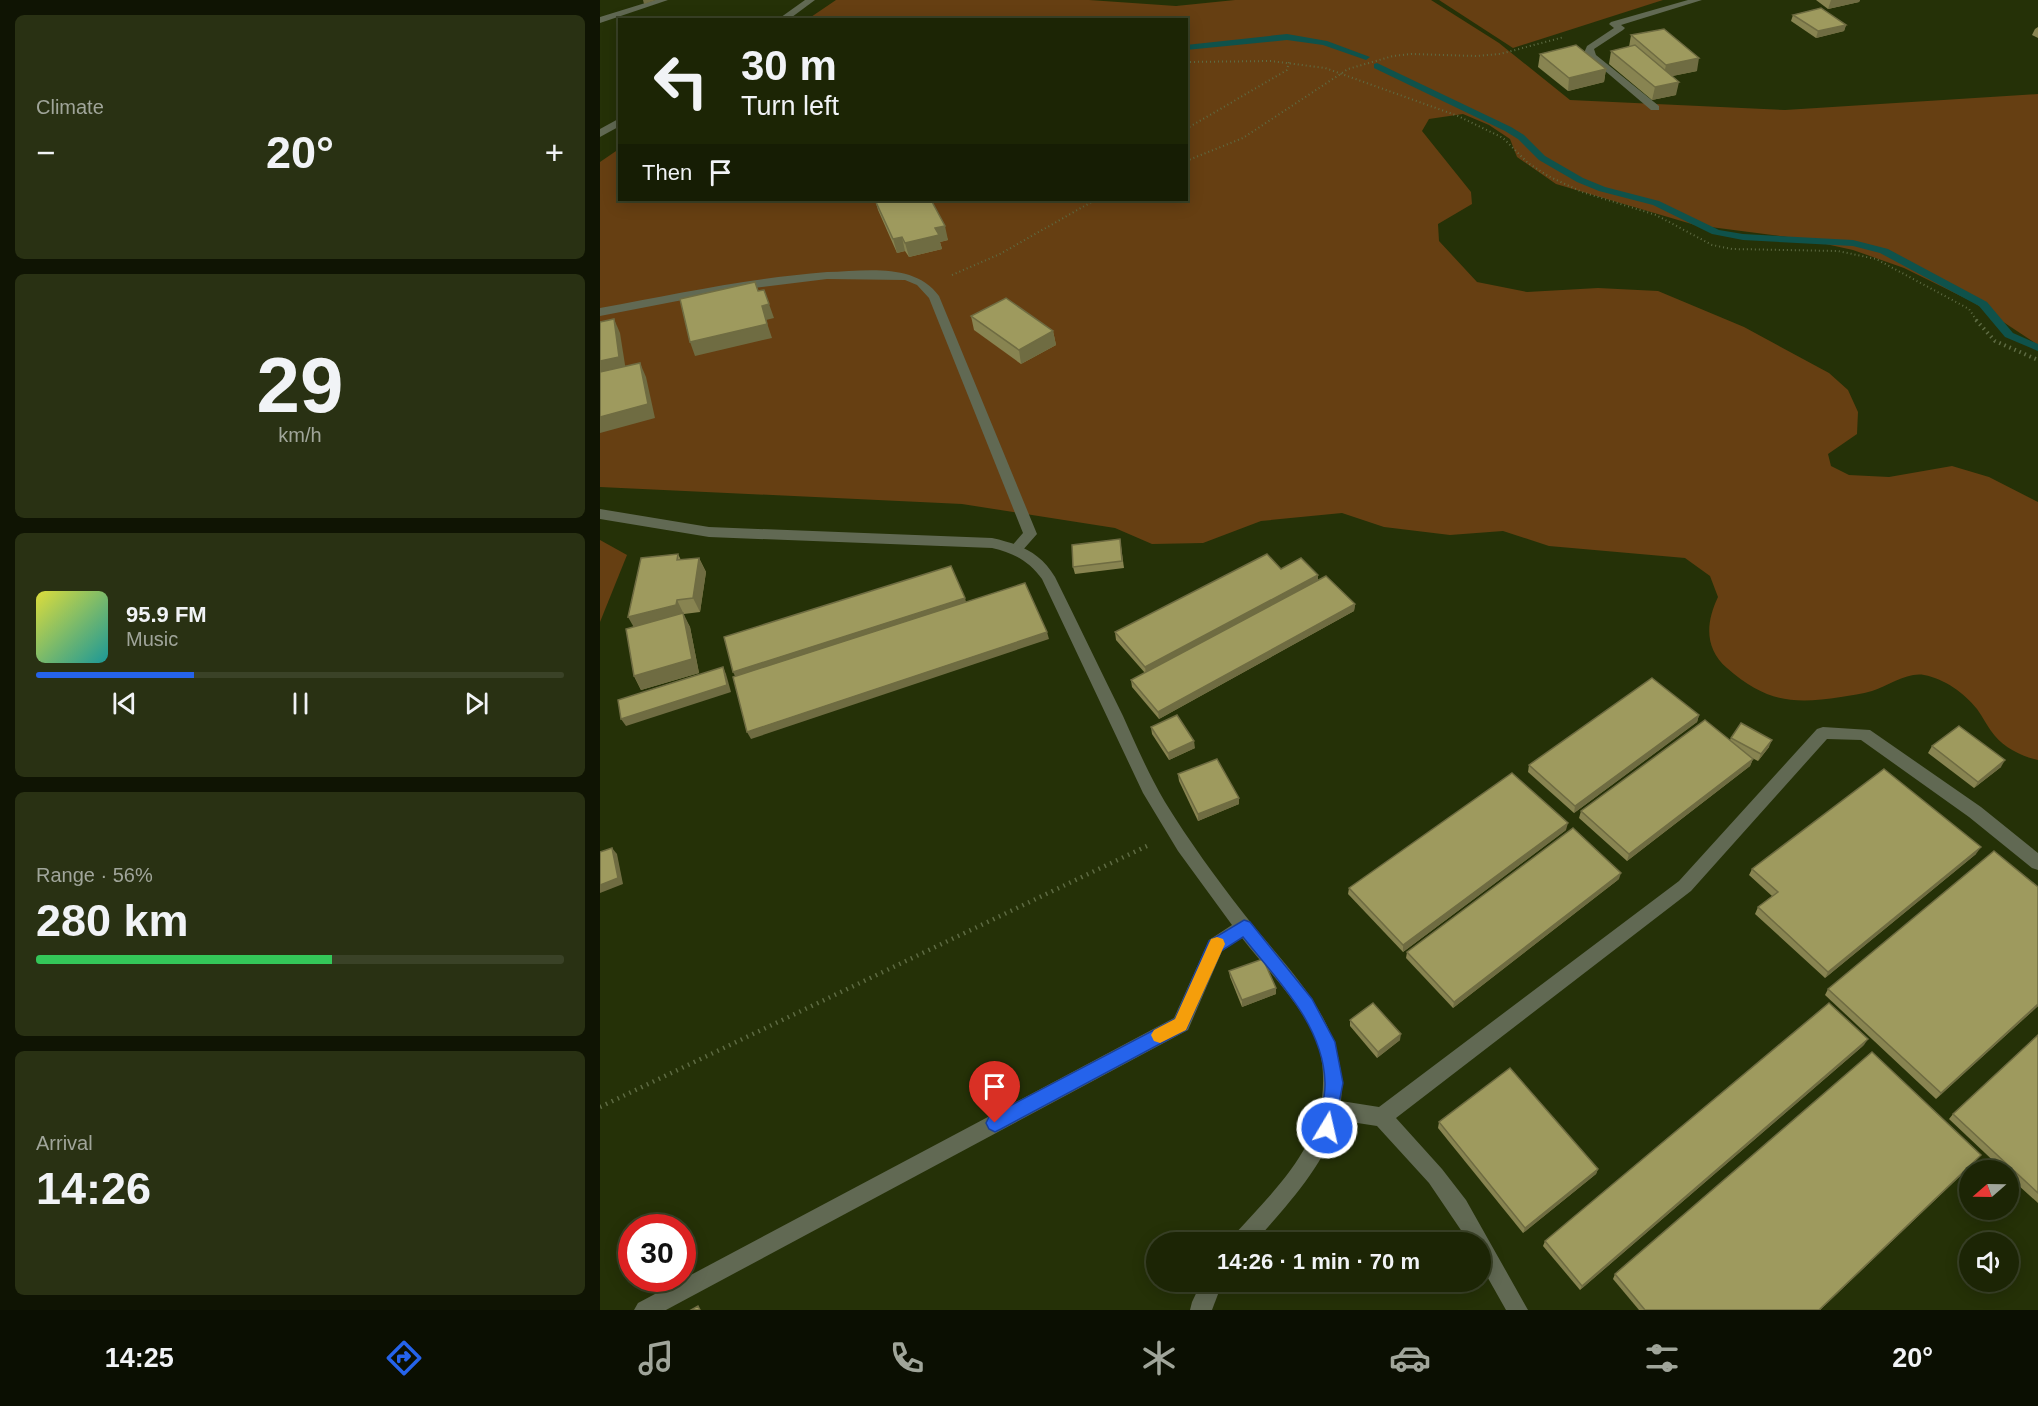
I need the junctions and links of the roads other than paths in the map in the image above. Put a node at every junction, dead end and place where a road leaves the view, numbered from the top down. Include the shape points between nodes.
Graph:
1 (664, 0) edge
2 (811, 0) edge
3 (1695, 0) edge
4 (784, 18) edge
5 (600, 20) edge
6 (1655, 108) edge
7 (618, 122) edge
8 (600, 134) edge
9 (600, 312) edge
10 (600, 514) edge
11 (1017, 548) junction
12 (2038, 863) edge
13 (1244, 927) junction
14 (1330, 1109) junction
15 (1382, 1117) junction
16 (1250, 1232) edge
17 (1474, 1232) edge
18 (1491, 1262) edge
19 (1207, 1292) edge
20 (645, 1310) edge
21 (1201, 1310) edge
22 (1517, 1310) edge

1 - 5 street
2 - 4 street
3 - 6 street via 1614,24 1620,28 1593,45 1589,53
7 - 8 street
9 - 11 street via 758,282 813,276 890,276 911,278 927,286 1030,534
10 - 11 street via 709,532 992,543
11 - 13 street via 1037,560 1048,577 1149,788 1205,876
12 - 15 street via 1975,812 1864,734 1823,733 1685,886
13 - 14 street via 1306,1005 1327,1042 1334,1083
13 - 20 street via 1215,946 1180,1024
14 - 15 street
14 - 16 street via 1327,1128 1305,1168
15 - 17 street via 1440,1179
18 - 22 street
19 - 21 street

